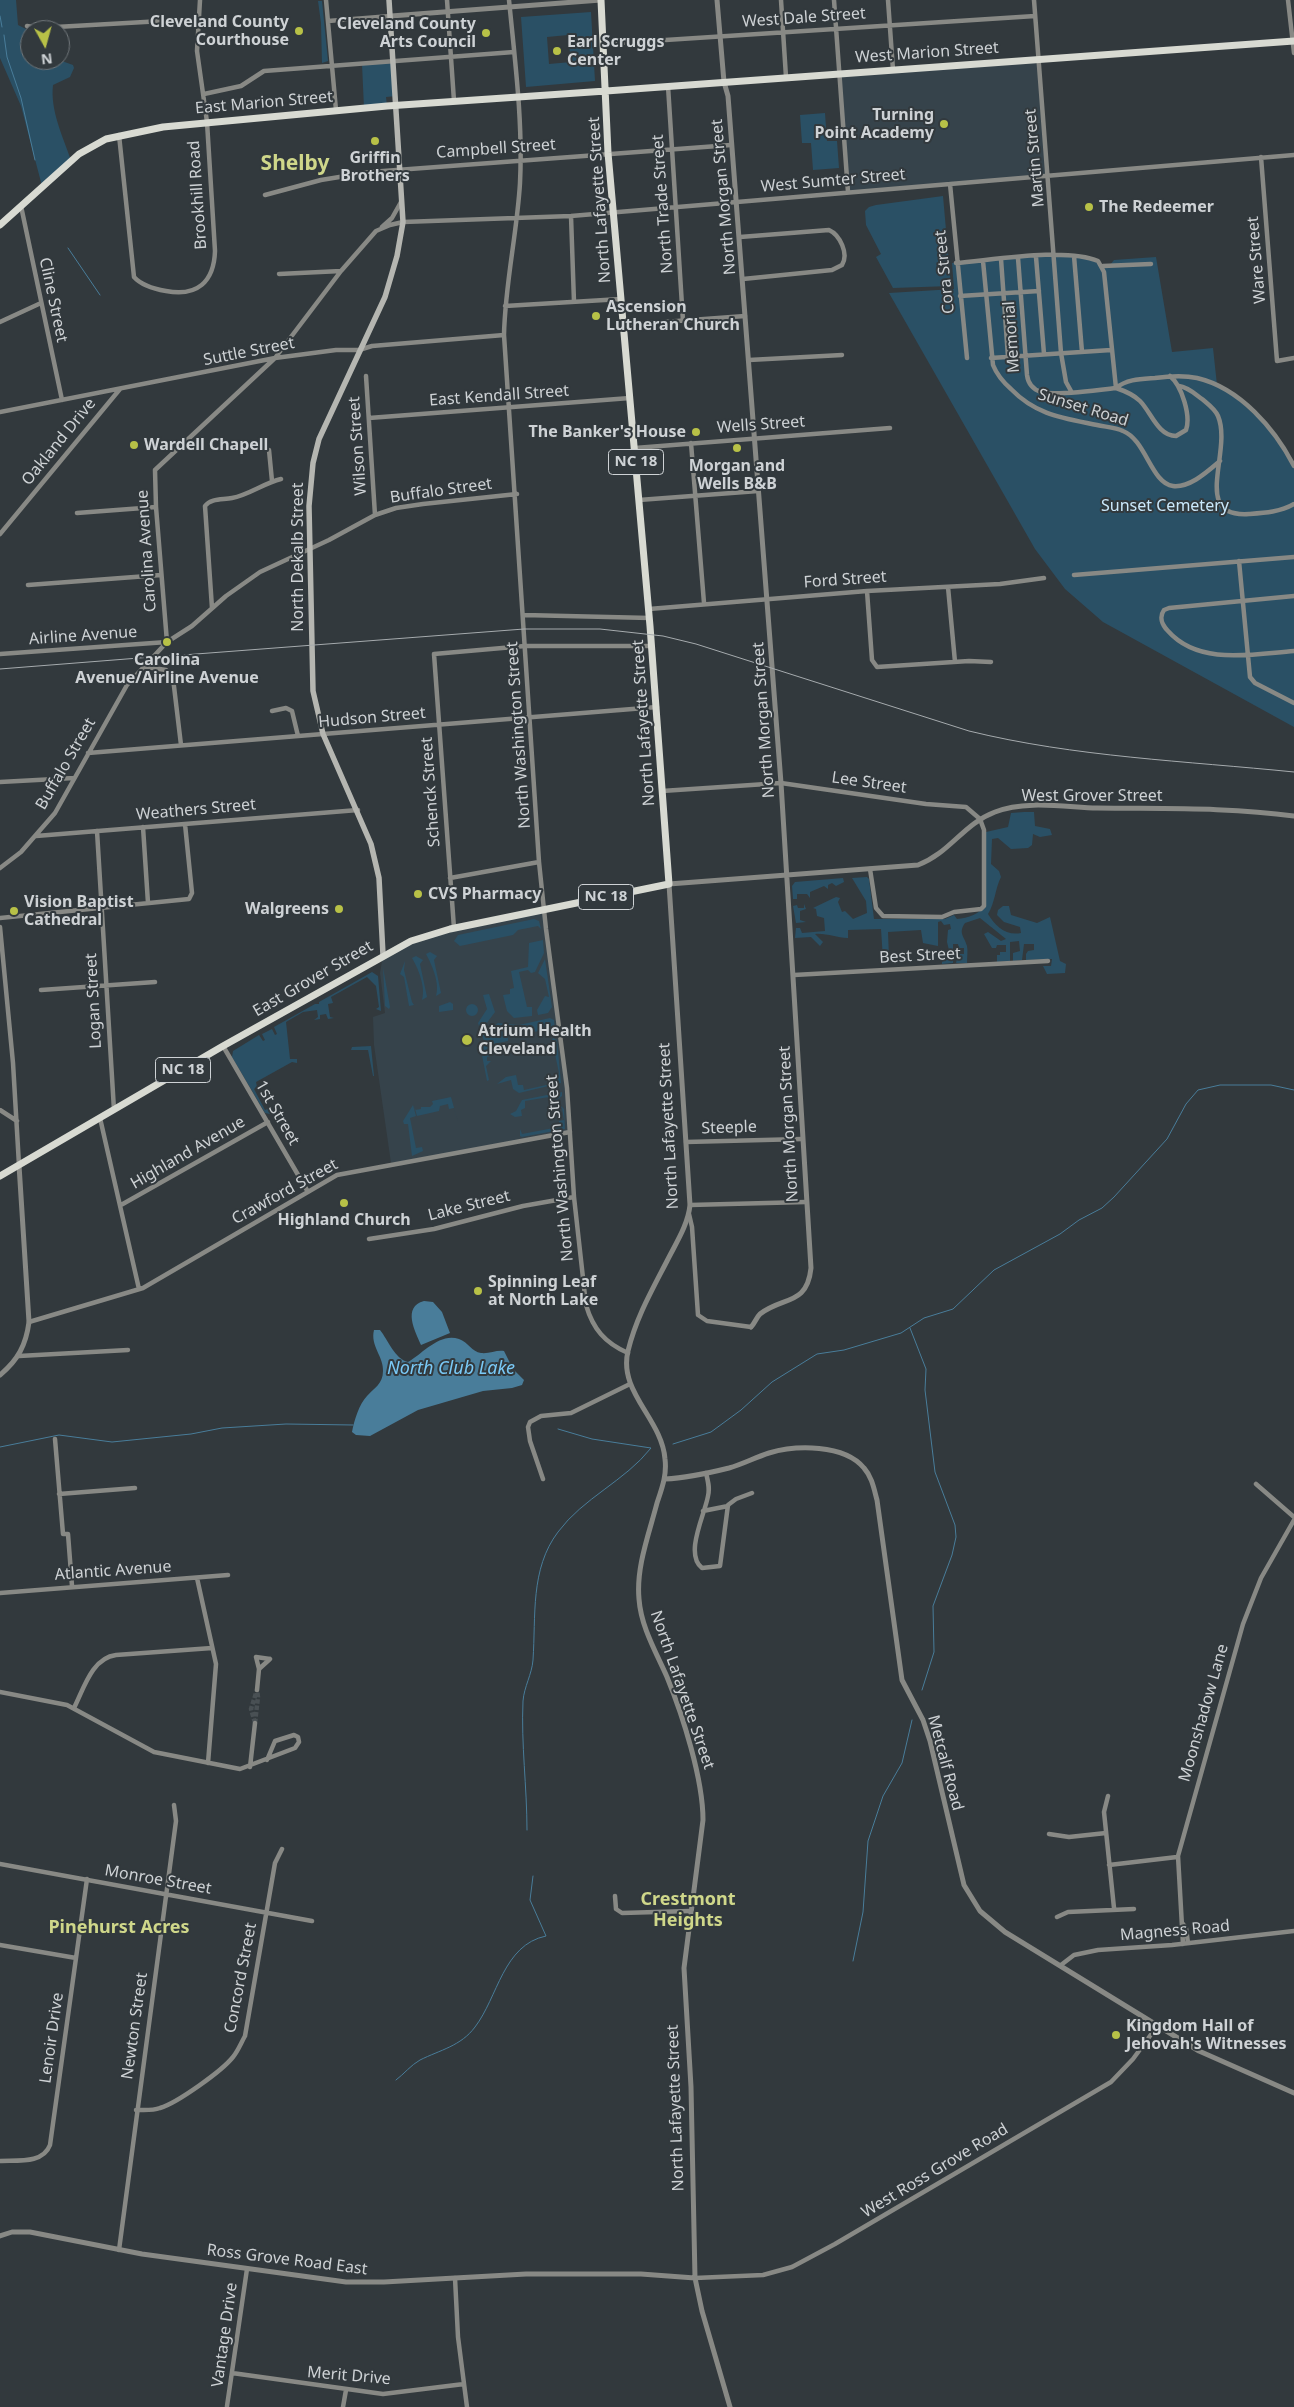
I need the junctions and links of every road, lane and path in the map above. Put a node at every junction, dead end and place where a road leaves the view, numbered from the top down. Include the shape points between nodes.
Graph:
1 (200, 0) edge
2 (326, 0) edge
3 (389, 0) edge
4 (447, 0) edge
5 (509, 0) edge
6 (602, 0) edge
7 (716, 0) edge
8 (780, 0) edge
9 (834, 0) edge
10 (888, 0) edge
11 (1034, 0) edge
12 (1288, 0) edge
13 (510, 7) junction
14 (448, 12) junction
15 (391, 16) junction
16 (1035, 16) junction
17 (198, 19) junction
18 (328, 21) junction
19 (890, 25) junction
20 (70, 26) edge
21 (836, 29) junction
22 (783, 32) junction
23 (720, 36) junction
24 (1293, 41) edge
25 (604, 44) junction
26 (514, 52) junction
27 (1294, 53) edge
28 (451, 57) junction
29 (1038, 59) junction
30 (394, 61) junction
31 (332, 66) junction
32 (893, 70) junction
33 (840, 74) junction
34 (786, 78) junction
35 (724, 82) junction
36 (668, 86) junction
37 (606, 91) junction
38 (562, 92) joint
39 (204, 94) junction
40 (518, 95) junction
41 (454, 101) junction
42 (397, 105) junction
43 (336, 110) junction
44 (207, 122) junction
45 (120, 135) junction
46 (731, 145) junction
47 (672, 148) junction
48 (608, 153) junction
49 (1294, 154) edge
50 (1261, 157) junction
51 (520, 160) junction
52 (401, 169) junction
53 (1049, 175) junction
54 (950, 184) junction
55 (848, 192) junction
56 (265, 195) dead end
57 (403, 198) junction
58 (737, 202) junction
59 (20, 206) junction
60 (675, 207) junction
61 (613, 212) junction
62 (570, 216) junction
63 (517, 219) junction
64 (403, 222) junction
65 (0, 224) edge
66 (376, 231) junction
67 (740, 237) junction
68 (1054, 255) junction
69 (1074, 256) junction
70 (1036, 257) junction
71 (1018, 258) junction
72 (1000, 260) junction
73 (983, 261) junction
74 (956, 263) junction
75 (1151, 264) dead end
76 (1103, 266) junction
77 (341, 271) junction
78 (279, 274) dead end
79 (743, 279) junction
80 (1039, 291) junction
81 (1021, 292) junction
82 (1004, 293) junction
83 (986, 294) junction
84 (960, 296) junction
85 (621, 298) junction
86 (574, 302) junction
87 (41, 303) junction
88 (505, 306) junction
89 (745, 316) junction
90 (683, 321) junction
91 (0, 322) edge
92 (623, 325) junction
93 (504, 335) junction
94 (359, 350) junction
95 (1111, 350) junction
96 (1082, 352) junction
97 (1061, 353) junction
98 (1044, 354) junction
99 (1026, 355) junction
100 (842, 356) dead end
101 (1008, 357) junction
102 (276, 358) junction
103 (967, 358) dead end
104 (991, 358) junction
105 (1294, 358) edge
106 (749, 360) junction
107 (366, 376) dead end
108 (1170, 376) junction
109 (1179, 386) junction
110 (1116, 388) junction
111 (120, 389) junction
112 (1071, 391) junction
113 (630, 398) junction
114 (62, 400) junction
115 (509, 408) junction
116 (0, 412) edge
117 (369, 418) junction
118 (890, 428) dead end
119 (755, 437) junction
120 (691, 443) junction
121 (635, 448) junction
122 (269, 450) dead end
123 (1220, 461) junction
124 (1294, 466) edge
125 (281, 479) dead end
126 (272, 482) junction
127 (758, 491) junction
128 (517, 494) junction
129 (696, 496) junction
130 (639, 500) junction
131 (1294, 504) edge
132 (156, 507) junction
133 (76, 513) dead end
134 (375, 515) junction
135 (0, 534) edge
136 (310, 548) junction
137 (1294, 557) edge
138 (1239, 562) junction
139 (161, 575) junction
140 (1074, 575) dead end
141 (1044, 578) dead end
142 (28, 585) dead end
143 (948, 587) junction
144 (867, 591) junction
145 (1294, 596) edge
146 (768, 598) junction
147 (1243, 601) junction
148 (704, 604) junction
149 (212, 608) junction
150 (648, 609) junction
151 (524, 615) junction
152 (650, 618) junction
153 (167, 642) junction
154 (652, 644) junction
155 (525, 646) junction
156 (1294, 651) edge
157 (0, 654) edge
158 (1248, 654) junction
159 (955, 662) junction
160 (991, 662) dead end
161 (146, 667) junction
162 (1294, 703) edge
163 (657, 707) junction
164 (272, 711) dead end
165 (529, 718) junction
166 (439, 725) junction
167 (323, 734) junction
168 (298, 736) junction
169 (181, 745) junction
170 (88, 753) junction
171 (74, 778) junction
172 (0, 782) edge
173 (781, 783) junction
174 (662, 791) junction
175 (358, 810) junction
176 (1294, 816) edge
177 (980, 819) junction
178 (185, 824) junction
179 (143, 827) junction
180 (97, 831) junction
181 (36, 836) junction
182 (539, 862) junction
183 (0, 868) edge
184 (870, 869) junction
185 (788, 876) junction
186 (450, 878) junction
187 (669, 884) junction
188 (148, 903) junction
189 (101, 907) junction
190 (543, 910) junction
191 (0, 918) edge
192 (0, 927) edge
193 (454, 928) junction
194 (383, 955) junction
195 (1048, 961) dead end
196 (794, 975) junction
197 (155, 982) dead end
198 (106, 984) junction
199 (41, 990) dead end
200 (223, 1046) junction
201 (0, 1110) edge
202 (114, 1110) junction
203 (100, 1118) junction
204 (17, 1121) junction
205 (268, 1122) junction
206 (570, 1132) junction
207 (802, 1139) junction
208 (686, 1142) junction
209 (19, 1165) junction
210 (0, 1176) edge
211 (308, 1192) junction
212 (574, 1197) junction
213 (806, 1202) junction
214 (121, 1205) junction
215 (690, 1205) junction
216 (689, 1214) junction
217 (369, 1238) dead end
218 (139, 1289) junction
219 (29, 1322) junction
220 (751, 1327) joint
221 (128, 1350) dead end
222 (628, 1353) junction
223 (19, 1356) junction
224 (0, 1375) edge
225 (630, 1384) junction
226 (55, 1439) dead end
227 (706, 1473) junction
228 (543, 1479) dead end
229 (665, 1479) junction
230 (1256, 1484) dead end
231 (135, 1488) dead end
232 (59, 1494) junction
233 (752, 1494) dead end
234 (728, 1506) junction
235 (703, 1510) junction
236 (1294, 1518) edge
237 (228, 1575) dead end
238 (197, 1578) junction
239 (72, 1586) junction
240 (0, 1593) edge
241 (212, 1648) junction
242 (259, 1669) dead end
243 (257, 1690) dead end
244 (0, 1692) edge
245 (74, 1708) junction
246 (255, 1722) tunnel mouth
247 (267, 1760) junction
248 (208, 1763) junction
249 (250, 1767) junction
250 (1108, 1796) dead end
251 (174, 1805) dead end
252 (1106, 1833) junction
253 (1048, 1834) dead end
254 (282, 1850) dead end
255 (1177, 1858) junction
256 (0, 1864) edge
257 (1109, 1865) junction
258 (87, 1880) junction
259 (165, 1894) junction
260 (615, 1896) dead end
261 (1114, 1908) junction
262 (1134, 1908) dead end
263 (690, 1911) junction
264 (266, 1913) junction
265 (1057, 1917) dead end
266 (312, 1921) dead end
267 (1294, 1931) edge
268 (1185, 1943) junction
269 (0, 1945) edge
270 (76, 1958) junction
271 (1061, 1965) junction
272 (1158, 2025) junction
273 (1294, 2093) edge
274 (136, 2110) junction
275 (0, 2161) edge
276 (0, 2236) edge
277 (119, 2250) junction
278 (247, 2269) junction
279 (455, 2278) junction
280 (695, 2278) junction
281 (232, 2373) junction
282 (464, 2384) junction
283 (346, 2390) junction
284 (227, 2406) dead end
285 (343, 2407) edge
286 (467, 2407) edge
287 (730, 2407) edge

1 - 17 street
2 - 18 street
3 - 15 main road, North Dekalb Street
4 - 14 street
5 - 13 street, North Washington Street
6 - 13 street
6 - 25 main road, NC 18
7 - 23 street, North Morgan Street
8 - 22 street
9 - 21 street
10 - 19 street
11 - 16 street, Martin Street
12 - 24 street
13 - 14 street
13 - 26 street, North Washington Street
14 - 15 street
14 - 28 street
15 - 18 street
15 - 30 main road, North Dekalb Street
16 - 19 street, West Dale Street
16 - 29 street, Martin Street
17 - 20 street
17 - 39 street via 197,51
18 - 31 street
19 - 21 street, West Dale Street
19 - 32 street
21 - 22 street, West Dale Street
21 - 33 street
22 - 23 street, West Dale Street
22 - 34 street
23 - 25 street, West Dale Street
23 - 35 street, North Morgan Street
24 - 27 street
24 - 29 main road, West Marion Street
25 - 37 main road, North Lafayette Street / NC 18
26 - 28 street
26 - 40 street, North Washington Street
28 - 30 street
28 - 41 street
29 - 32 main road, West Marion Street
29 - 53 street, Martin Street
30 - 31 street
30 - 42 main road, North Dekalb Street
31 - 39 street via 264,71 242,86
31 - 43 street
32 - 33 main road, West Marion Street
33 - 34 main road, West Marion Street
33 - 55 street
34 - 35 main road, West Marion Street
35 - 36 main road, West Marion Street
35 - 46 street, North Morgan Street
36 - 37 main road, West Marion Street
36 - 47 street, North Trade Street
37 - 38 main road, West Marion Street
37 - 48 main road, North Lafayette Street / NC 18
38 - 40 main road, East Marion Street
39 - 44 street
40 - 41 main road, East Marion Street
40 - 51 street, North Washington Street
41 - 42 main road, East Marion Street
42 - 43 main road, East Marion Street
42 - 52 main road, North Dekalb Street
43 - 44 main road, East Marion Street
44 - 45 main road, East Marion Street
44 - 45 street, Brookhill Road via 215,260 210,275 190,292 156,289 143,284 132,273
45 - 59 main road, East Marion Street via 79,154
46 - 47 street, Campbell Street
46 - 58 street, North Morgan Street
47 - 48 street, Campbell Street
47 - 60 street, North Trade Street
48 - 51 street, Campbell Street
48 - 61 main road, North Lafayette Street / NC 18
49 - 50 street, West Sumter Street
50 - 53 street, West Sumter Street
50 - 105 street, Ware Street via 1277,361
51 - 52 street, Campbell Street
51 - 63 street, North Washington Street
52 - 56 street, Campbell Street via 344,175
52 - 57 main road, North Dekalb Street
53 - 54 street, West Sumter Street
53 - 68 street, Martin Street
54 - 55 street, West Sumter Street
54 - 74 street, Cora Street
55 - 58 street, West Sumter Street
57 - 64 main road, North Dekalb Street
57 - 66 street via 392,218
58 - 60 street, West Sumter Street
58 - 67 street, North Morgan Street
59 - 65 main road, East Marion Street
59 - 87 street, Cline Street
60 - 61 street, West Sumter Street
60 - 90 street, North Trade Street
61 - 62 street, West Sumter Street
61 - 85 main road, North Lafayette Street / NC 18
62 - 63 street, West Sumter Street
62 - 86 street
63 - 64 street, West Sumter Street
63 - 88 street, North Washington Street
64 - 66 street, West Sumter Street
64 - 94 main road, North Dekalb Street via 388,287
66 - 77 street
67 - 79 street, North Morgan Street
67 - 79 street via 829,230 837,237 845,256 842,265 832,270
68 - 69 street
68 - 70 street
68 - 97 street, Martin Street
69 - 76 street via 1094,259
69 - 96 street
70 - 71 street
70 - 80 street
71 - 72 street
71 - 81 street, Memorial
72 - 73 street
72 - 82 street
73 - 74 street
73 - 83 street
74 - 84 street, Cora Street
75 - 76 street
76 - 95 street
77 - 78 street
77 - 102 street
79 - 89 street, North Morgan Street
80 - 81 street
80 - 98 street
81 - 82 street
81 - 99 street, Memorial
82 - 83 street
82 - 101 street
83 - 84 street
83 - 104 street
84 - 103 street, Cora Street
85 - 86 street
85 - 92 main road, North Lafayette Street / NC 18
86 - 88 street
87 - 91 street
87 - 114 street, Cline Street
88 - 93 street, North Washington Street
89 - 90 street
89 - 106 street, North Morgan Street
90 - 92 street
92 - 113 main road, North Lafayette Street / NC 18
93 - 94 street, Suttle Street via 372,346
93 - 115 street, North Washington Street
94 - 102 street, Suttle Street
94 - 136 main road, North Dekalb Street via 316,449 310,485
95 - 96 street
95 - 110 street
96 - 97 street
97 - 98 street
97 - 112 street, Martin Street via 1066,382
98 - 99 street
99 - 101 street
99 - 112 street, Memorial via 1028,380 1034,388 1047,393
100 - 106 street
101 - 104 street
102 - 111 street, Suttle Street
102 - 132 street, Carolina Avenue via 158,466 154,475
104 - 123 street, Sunset Road via 1001,380 1028,405 1060,417 1124,431 1134,437 1165,483 1183,484
106 - 119 street, North Morgan Street
107 - 117 street, Wilson Street
108 - 109 street
108 - 110 street via 1130,380
108 - 124 street via 1197,378 1227,390 1265,424
109 - 110 street via 1187,426 1183,433 1172,436 1165,434 1140,401
109 - 123 street via 1188,388 1217,415
110 - 112 street, Memorial
111 - 114 street, Suttle Street
111 - 135 street, Oakland Drive
113 - 115 street, East Kendall Street
113 - 121 main road, North Lafayette Street / NC 18
114 - 116 street, Suttle Street
115 - 117 street, East Kendall Street
115 - 128 street, North Washington Street
117 - 134 street, Wilson Street
118 - 119 street, Wells Street
119 - 120 street, Wells Street
119 - 127 street, North Morgan Street
120 - 121 street, Wells Street
120 - 129 street
121 - 130 main road, North Lafayette Street / NC 18
122 - 126 street
123 - 131 street via 1217,497 1225,511 1238,514 1267,512
125 - 126 street
126 - 149 street via 250,493 212,501 205,506
127 - 129 street
127 - 146 street, North Morgan Street
128 - 134 street, Buffalo Street via 423,504
128 - 151 street, North Washington Street
129 - 130 street
129 - 148 street
130 - 150 main road, North Lafayette Street / NC 18
132 - 133 street
132 - 139 street, Carolina Avenue
134 - 136 street, Buffalo Street
136 - 149 street, Buffalo Street via 260,572
136 - 167 main road, North Dekalb Street via 312,678
137 - 138 street
138 - 140 street
138 - 147 street
139 - 142 street
139 - 153 street, Carolina Avenue
141 - 143 street, Ford Street
143 - 144 street, Ford Street
143 - 159 street
144 - 146 street, Ford Street
144 - 159 street via 873,664 885,667
145 - 147 street
146 - 148 street, Ford Street
146 - 173 street, North Morgan Street
147 - 158 street
147 - 158 street via 1164,610 1162,619 1170,633 1208,654
148 - 150 street, Ford Street
149 - 153 street, Buffalo Street
150 - 152 main road, North Lafayette Street / NC 18
151 - 152 street
151 - 155 street, North Washington Street
152 - 154 main road, North Lafayette Street / NC 18
153 - 157 street, Airline Avenue
153 - 161 street
154 - 155 street
154 - 163 main road, North Lafayette Street / NC 18
155 - 165 street, North Washington Street
155 - 166 street, Schenck Street via 434,654
156 - 158 street
158 - 162 street via 1252,680
159 - 160 street
161 - 169 street via 166,670 173,678
161 - 170 street, Buffalo Street via 126,685
163 - 165 street, Hudson Street
163 - 174 main road, North Lafayette Street / NC 18
164 - 168 street via 286,708 292,711
165 - 166 street, Hudson Street
165 - 182 street, North Washington Street
166 - 167 street, Hudson Street
166 - 186 street, Schenck Street
167 - 168 street, Hudson Street
167 - 175 main road, North Dekalb Street
168 - 169 street, Hudson Street
169 - 170 street, Hudson Street
170 - 171 street, Buffalo Street
171 - 172 street
171 - 181 street, Buffalo Street via 55,813
173 - 174 street, Lee Street
173 - 177 street, Lee Street via 966,807
173 - 185 street, North Morgan Street
174 - 187 main road, North Lafayette Street / NC 18
175 - 178 street, Weathers Street
175 - 194 main road, North Dekalb Street via 376,864
176 - 177 street, West Grover Street via 1230,810 1034,806 1008,808
177 - 184 street, West Grover Street via 943,852 924,862 907,867
177 - 184 street via 985,837 984,906 981,909 942,917 883,916 876,908
178 - 179 street, Weathers Street
178 - 188 street via 192,893 181,901
179 - 180 street, Weathers Street
179 - 188 street
180 - 181 street, Weathers Street
180 - 189 street, Logan Street
181 - 183 street, Buffalo Street
182 - 186 street
182 - 190 street, North Washington Street
184 - 185 street, West Grover Street
185 - 187 street, West Grover Street
185 - 196 street, North Morgan Street
186 - 193 street, Schenck Street
187 - 190 main road, East Grover Street / NC 18
187 - 208 street, North Lafayette Street
188 - 189 street
189 - 191 street
189 - 198 street, Logan Street
190 - 193 main road, East Grover Street / NC 18
190 - 206 street, North Washington Street
192 - 204 street
193 - 194 main road, East Grover Street / NC 18 via 411,941
194 - 200 main road, East Grover Street / NC 18
195 - 196 street, Best Street
196 - 207 street, North Morgan Street
197 - 198 street
198 - 199 street
198 - 202 street, Logan Street
200 - 202 main road, East Grover Street / NC 18
200 - 205 street, 1st Street
201 - 204 street
202 - 203 main road, East Grover Street / NC 18
203 - 209 main road, East Grover Street / NC 18
203 - 214 street
204 - 209 street
205 - 211 street, 1st Street
205 - 214 street, Highland Avenue
206 - 211 street, Crawford Street via 348,1171
206 - 212 street, North Washington Street
207 - 208 street, Steeple
207 - 213 street, North Morgan Street
208 - 215 street, North Lafayette Street
209 - 210 main road, East Grover Street / NC 18
209 - 219 street
211 - 218 street, Crawford Street
212 - 217 street, Lake Street via 523,1206 434,1229
212 - 222 street, North Washington Street via 590,1318 609,1343
213 - 215 street
213 - 220 street, North Morgan Street via 811,1268 807,1287 795,1298 758,1316
214 - 218 street
215 - 216 street, North Lafayette Street
216 - 220 street via 698,1315 707,1321
216 - 222 street, North Lafayette Street via 640,1312
218 - 219 street, Crawford Street
219 - 223 street
221 - 223 street
222 - 225 street, North Lafayette Street
223 - 224 street
225 - 228 street via 571,1414 541,1416 530,1422 530,1441
225 - 229 street, North Lafayette Street via 662,1440
226 - 232 street
227 - 229 street, Metcalf Road
227 - 235 street via 709,1493
227 - 271 street, Metcalf Road via 794,1448 836,1452 863,1467 873,1483 877,1500 902,1680 930,1741 964,1886 988,1920
229 - 263 street, North Lafayette Street via 642,1558 638,1598 646,1631 675,1700 702,1798 702,1826
230 - 236 street
231 - 232 street
232 - 239 street via 63,1534 68,1534
233 - 234 street via 736,1499
234 - 235 street
234 - 235 street via 721,1565 717,1568 702,1568 696,1559
236 - 255 street, Moonshadow Lane via 1261,1578 1243,1624
237 - 238 street, Atlantic Avenue
238 - 239 street, Atlantic Avenue
238 - 241 street
239 - 240 street, Atlantic Avenue
241 - 245 street via 110,1656 95,1666
241 - 248 street via 216,1672
242 - 243 street
244 - 245 street
245 - 248 street via 146,1749
246 - 249 street
247 - 247 street via 296,1747 299,1742 297,1736 275,1741
247 - 249 street
248 - 249 street via 240,1770
250 - 252 street via 1104,1812
251 - 259 street, Newton Street via 176,1821
252 - 253 street via 1069,1837
252 - 257 street
254 - 264 street, Concord Street via 276,1863
255 - 257 street
255 - 268 street, Moonshadow Lane
256 - 258 street, Monroe Street
257 - 261 street
258 - 259 street, Monroe Street
258 - 270 street, Lenoir Drive
259 - 264 street, Monroe Street
259 - 274 street, Newton Street
260 - 263 street via 616,1909 622,1913
261 - 262 street
261 - 265 street via 1068,1912
263 - 280 street, North Lafayette Street via 684,1968 691,2087
264 - 266 street, Monroe Street
264 - 274 street, Concord Street via 245,2036 235,2054 215,2073 168,2105 154,2110
267 - 268 street, Magness Road
268 - 271 street, Magness Road via 1092,1951 1074,1955
269 - 270 street
270 - 275 street, Lenoir Drive via 50,2145 38,2158
271 - 272 street, Metcalf Road
272 - 273 street, Metcalf Road via 1216,2060
272 - 280 street, West Ross Grove Road via 1111,2082 835,2244 792,2267 763,2276
274 - 277 street, Newton Street
276 - 277 street, Ross Grove Road East via 30,2232
277 - 278 street, Ross Grove Road East
278 - 279 street, Ross Grove Road East via 346,2282
278 - 281 street, Vantage Drive
279 - 280 street, Ross Grove Road East via 526,2274 641,2274
279 - 282 street
280 - 287 street, North Lafayette Street
281 - 283 street, Merit Drive
281 - 284 street, Vantage Drive
282 - 283 street, Merit Drive via 383,2394
282 - 286 street
283 - 285 street

